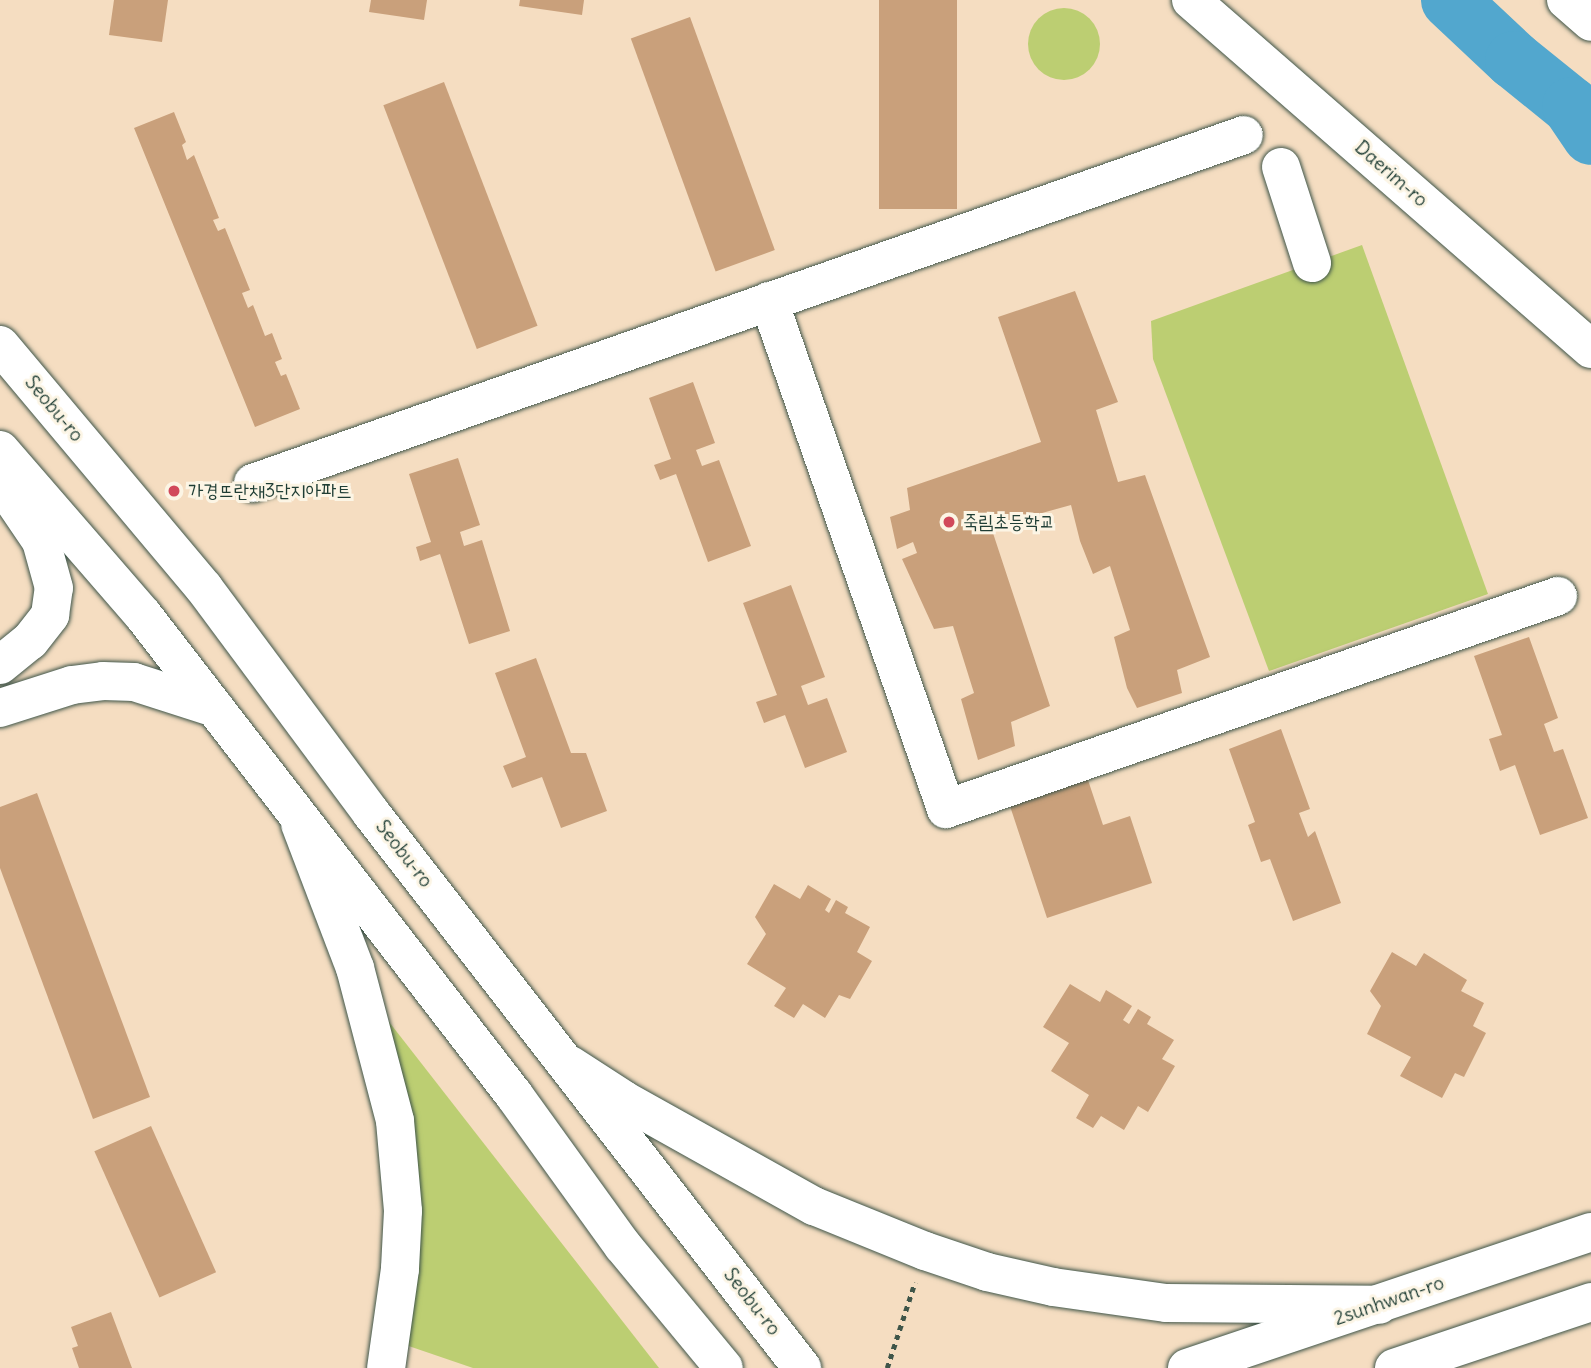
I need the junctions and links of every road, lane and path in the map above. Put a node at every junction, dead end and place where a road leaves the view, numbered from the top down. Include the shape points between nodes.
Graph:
1 (1191, 0) edge
2 (1566, 0) edge
3 (1591, 22) edge
4 (1244, 135) dead end
5 (1280, 167) dead end
6 (1312, 263) dead end
7 (769, 301) junction
8 (0, 345) edge
9 (1591, 349) edge
10 (0, 450) edge
11 (0, 481) edge
12 (253, 483) dead end
13 (1558, 596) dead end
14 (0, 664) edge
15 (0, 708) edge
16 (215, 708) junction
17 (297, 816) junction
18 (569, 1064) junction
19 (1591, 1231) edge
20 (925, 1251) junction
21 (1591, 1302) edge
22 (1379, 1305) junction
23 (386, 1368) edge
24 (724, 1368) edge
25 (802, 1368) edge
26 (887, 1368) edge
27 (1187, 1368) edge
28 (1394, 1368) edge

1 - 9 street, Daerim-ro
2 - 3 street
4 - 7 street
5 - 6 street
7 - 12 street
7 - 13 street via 946,809
8 - 18 street, Seobu-ro via 204,588 371,813
10 - 16 street via 143,615
11 - 14 street via 41,541 54,587 50,615 30,641
15 - 16 street via 72,685 103,681 134,681
16 - 17 street
17 - 23 street via 355,968 396,1121 403,1211
17 - 24 street via 514,1095 622,1246
18 - 20 street via 771,1184
18 - 25 street, Seobu-ro
19 - 22 street, 2sunhwan-ro
20 - 22 street via 1000,1275 1115,1297 1166,1303
20 - 26 path
21 - 28 street
22 - 27 street, 2sunhwan-ro

